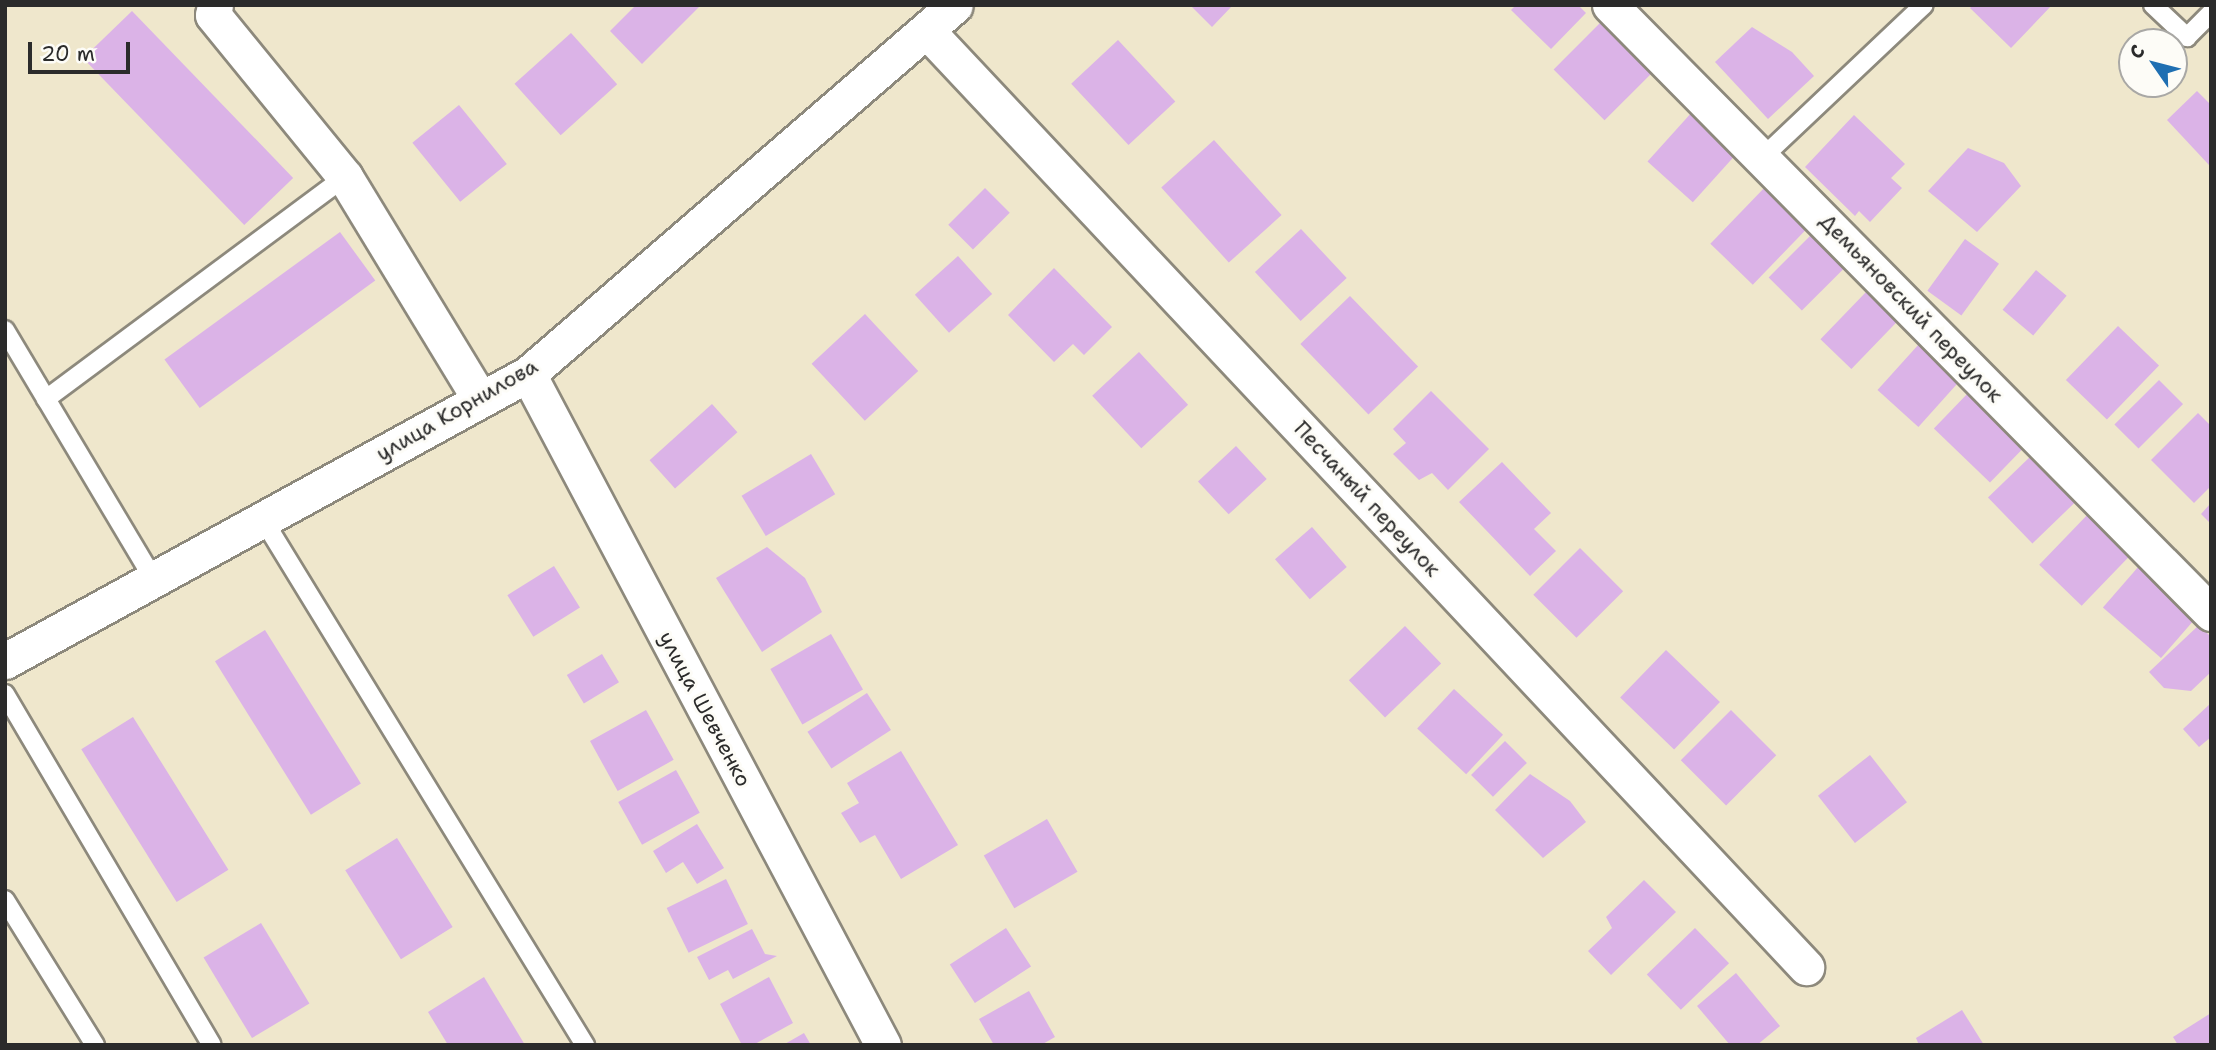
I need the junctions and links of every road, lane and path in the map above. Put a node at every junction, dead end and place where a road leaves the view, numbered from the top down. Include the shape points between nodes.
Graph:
1 (215, 5) edge
2 (955, 5) edge
3 (1610, 5) edge
4 (1924, 5) edge
5 (2153, 5) edge
6 (2211, 13) edge
7 (928, 32) junction
8 (1763, 157) junction
9 (345, 177) junction
10 (5, 330) edge
11 (527, 374) junction
12 (46, 399) junction
13 (480, 399) junction
14 (264, 521) junction
15 (153, 578) junction
16 (2211, 613) edge
17 (5, 661) edge
18 (5, 694) edge
19 (5, 900) edge
20 (1806, 967) dead end
21 (95, 1045) edge
22 (212, 1045) edge
23 (585, 1045) edge
24 (883, 1045) edge

1 - 9 street via 213,15
2 - 7 street, улица Корнилова
3 - 8 street, Демьяновский переулок
4 - 8 lane
5 - 6 lane via 2187,37
7 - 11 street, улица Корнилова
7 - 20 street, Песчаный переулок
8 - 16 street, Демьяновский переулок
9 - 12 lane
9 - 13 street
10 - 12 lane
11 - 13 street, улица Корнилова
11 - 24 street, улица Шевченко
12 - 15 lane
13 - 14 street, улица Корнилова
14 - 15 street, улица Корнилова
14 - 23 lane
15 - 17 street, улица Корнилова
18 - 22 lane
19 - 21 lane

